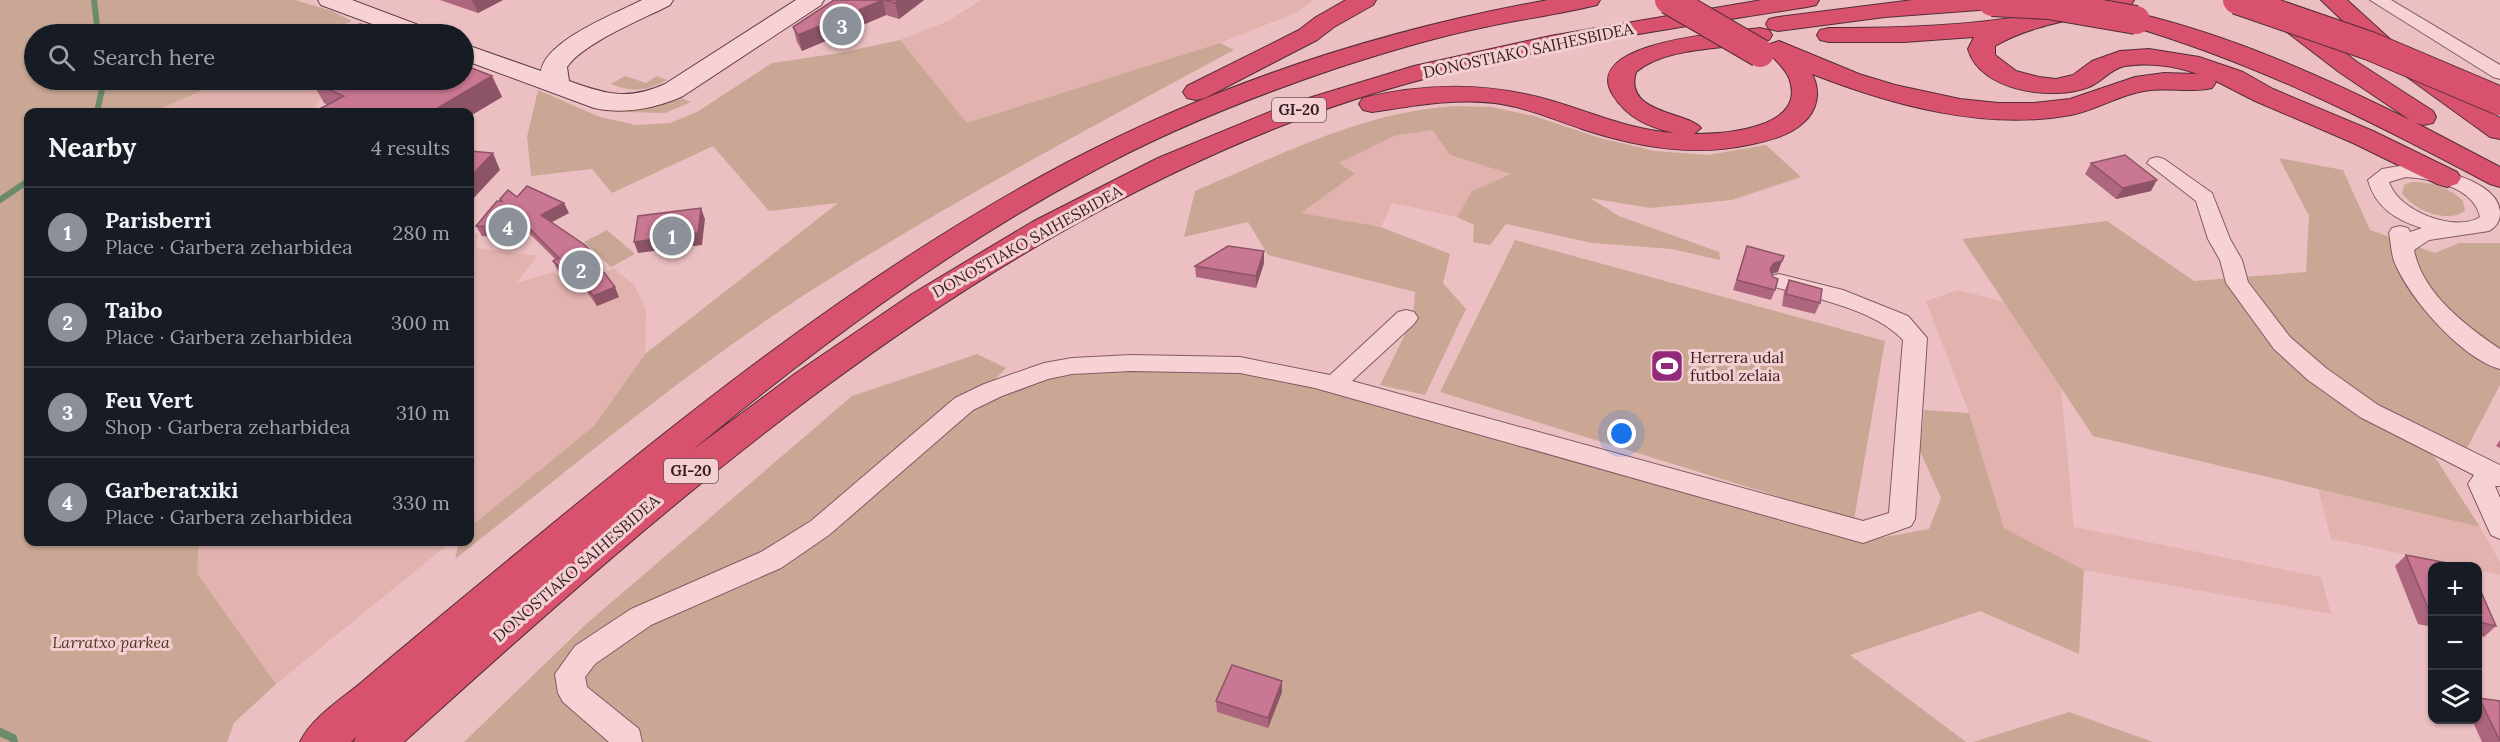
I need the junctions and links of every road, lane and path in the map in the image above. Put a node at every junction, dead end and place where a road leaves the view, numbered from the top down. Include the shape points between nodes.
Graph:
1 (330, 0) edge
2 (660, 0) edge
3 (812, 0) edge
4 (1364, 0) edge
5 (1388, 0) edge
6 (1588, 0) edge
7 (1669, 0) edge
8 (1695, 0) edge
9 (1807, 0) edge
10 (2238, 0) edge
11 (2265, 0) edge
12 (2332, 0) edge
13 (2379, 0) edge
14 (2129, 10) edge
15 (1880, 12) junction
16 (394, 24) edge
17 (2024, 25) junction
18 (1308, 35) junction
19 (1771, 45) junction
20 (474, 56) edge
21 (2500, 73) edge
22 (556, 84) junction
23 (2264, 95) junction
24 (2500, 101) edge
25 (1346, 108) junction
26 (2500, 131) edge
27 (2157, 163) dead end
28 (2500, 164) edge
29 (1079, 167) junction
30 (2447, 178) junction
31 (2500, 178) edge
32 (2478, 195) junction
33 (2386, 199) junction
34 (2500, 208) edge
35 (2490, 228) edge
36 (2457, 229) junction
37 (1033, 234) junction
38 (2403, 248) junction
39 (1779, 281) edge
40 (1406, 318) dead end
41 (2500, 361) edge
42 (1338, 384) junction
43 (2496, 474) edge
44 (2500, 528) edge
45 (321, 742) edge
46 (375, 742) edge
47 (627, 742) edge

1 - 16 street
2 - 22 street via 572,49 554,69
3 - 22 street via 659,97 603,102
4 - 18 highway
5 - 18 highway
6 - 29 highway, DONOSTIAKO SAIHESBIDEA / GI-20 via 1452,27 1320,65 1199,111
7 - 19 highway, bridge
8 - 19 highway
9 - 37 highway, DONOSTIAKO SAIHESBIDEA / GI-20 via 1530,46 1369,87 1298,110 1218,143 1101,197
10 - 24 highway, bridge via 2328,30
11 - 28 highway via 2348,67
12 - 26 highway via 2394,56
13 - 21 street
14 - 15 highway, bridge via 1992,2
14 - 17 highway
14 - 31 highway via 2329,89
15 - 19 highway
15 - 25 highway via 1831,16 1489,71
17 - 19 highway
17 - 23 highway via 1996,34 1983,42 1981,49 1989,64 2020,81 2056,87 2069,85 2082,81 2110,61 2149,57 2190,62 2234,78
18 - 29 highway via 1155,114 1106,143
19 - 19 highway via 1787,86 1785,102 1772,115 1744,126 1709,130 1661,122 1633,106 1620,82 1628,64 1652,53
19 - 23 highway via 1881,90 1983,109 2071,107 2125,88 2166,81 2201,82
19 - 25 highway via 1789,58 1802,78 1803,105 1785,124 1737,139 1655,139 1536,104 1479,94
20 - 22 street
23 - 30 highway
25 - 37 highway via 1202,165 1078,225
27 - 43 street via 2205,198 2237,283 2282,343 2369,411
29 - 45 highway, DONOSTIAKO SAIHESBIDEA / GI-20 via 916,266 811,339 620,489
30 - 32 street
30 - 33 street via 2395,170 2378,180
32 - 34 street
32 - 35 street via 2486,203
33 - 36 street via 2424,222
33 - 38 street via 2397,221
35 - 36 street
36 - 38 street via 2427,233
37 - 46 highway, DONOSTIAKO SAIHESBIDEA / GI-20 via 901,314 758,417 636,516
38 - 41 street via 2426,297 2460,331
39 - 42 street via 1834,295 1900,322 1915,338 1902,519 1863,532
40 - 42 street
42 - 47 street via 1240,365 1072,366 1044,371 964,404 820,528 771,560 641,617 585,655 570,674 573,693
43 - 44 street via 2481,484

